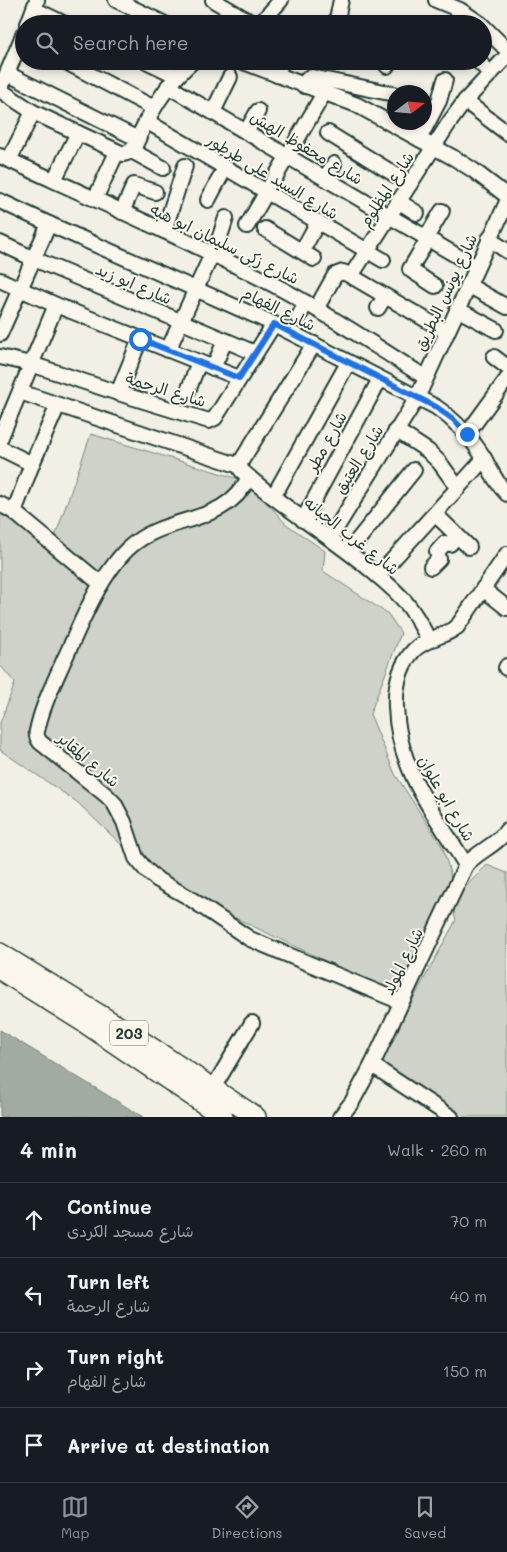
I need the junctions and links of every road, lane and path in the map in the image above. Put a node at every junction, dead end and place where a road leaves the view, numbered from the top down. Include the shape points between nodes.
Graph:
1 (116, 0) edge
2 (213, 0) edge
3 (281, 0) edge
4 (341, 0) edge
5 (436, 0) edge
6 (35, 5) edge
7 (51, 15) edge
8 (147, 15) edge
9 (246, 15) edge
10 (269, 15) edge
11 (338, 15) edge
12 (467, 15) edge
13 (507, 31) edge
14 (492, 36) edge
15 (505, 50) edge
16 (15, 57) edge
17 (81, 70) edge
18 (158, 70) edge
19 (184, 70) edge
20 (264, 70) edge
21 (279, 70) edge
22 (487, 70) edge
23 (492, 70) edge
24 (492, 70) edge
25 (490, 73) junction
26 (8, 74) junction
27 (277, 75) junction
28 (230, 77) dead end
29 (445, 80) dead end
30 (172, 81) junction
31 (305, 86) junction
32 (0, 90) edge
33 (387, 92) edge
34 (324, 93) junction
35 (465, 101) junction
36 (154, 108) junction
37 (258, 111) dead end
38 (33, 112) junction
39 (213, 112) junction
40 (146, 121) junction
41 (246, 132) junction
42 (78, 133) junction
43 (328, 133) dead end
44 (507, 133) edge
45 (138, 138) junction
46 (419, 139) junction
47 (434, 148) junction
48 (124, 151) junction
49 (288, 156) junction
50 (4, 158) edge
51 (334, 164) dead end
52 (184, 166) dead end
53 (163, 168) dead end
54 (225, 168) junction
55 (325, 178) junction
56 (54, 180) junction
57 (410, 184) junction
58 (155, 192) dead end
59 (267, 192) junction
60 (507, 196) edge
61 (95, 199) junction
62 (208, 200) dead end
63 (0, 201) edge
64 (398, 202) junction
65 (507, 202) edge
66 (442, 211) dead end
67 (122, 212) junction
68 (417, 213) dead end
69 (389, 216) junction
70 (226, 218) dead end
71 (318, 222) junction
72 (49, 224) junction
73 (247, 226) dead end
74 (265, 229) dead end
75 (164, 232) junction
76 (427, 239) junction
77 (489, 240) junction
78 (0, 243) edge
79 (367, 251) junction
80 (507, 251) edge
81 (213, 254) junction
82 (34, 259) junction
83 (383, 260) dead end
84 (476, 267) junction
85 (351, 276) junction
86 (0, 280) edge
87 (468, 285) junction
88 (435, 286) dead end
89 (196, 288) junction
90 (20, 290) junction
91 (56, 305) junction
92 (311, 306) junction
93 (507, 307) edge
94 (457, 309) junction
95 (298, 318) dead end
96 (181, 322) junction
97 (274, 324) junction
98 (496, 330) dead end
99 (447, 332) junction
100 (0, 334) edge
101 (140, 339) junction
102 (225, 341) junction
103 (314, 344) junction
104 (168, 350) junction
105 (255, 353) junction
106 (0, 357) edge
107 (494, 357) dead end
108 (199, 362) junction
109 (348, 362) junction
110 (31, 364) junction
111 (507, 367) edge
112 (213, 368) junction
113 (425, 377) junction
114 (239, 378) junction
115 (380, 379) junction
116 (507, 379) edge
117 (188, 391) dead end
118 (20, 392) junction
119 (118, 393) junction
120 (417, 398) junction
121 (58, 405) junction
122 (396, 430) junction
123 (467, 434) junction
124 (0, 438) edge
125 (0, 448) edge
126 (484, 459) junction
127 (32, 464) junction
128 (414, 470) dead end
129 (243, 471) junction
130 (458, 488) junction
131 (507, 494) edge
132 (273, 496) junction
133 (0, 504) edge
134 (14, 512) junction
135 (435, 514) junction
136 (303, 520) junction
137 (457, 536) junction
138 (330, 538) junction
139 (469, 547) dead end
140 (349, 551) junction
141 (507, 554) edge
142 (430, 567) dead end
143 (378, 576) junction
144 (101, 584) junction
145 (483, 589) junction
146 (507, 608) edge
147 (429, 640) junction
148 (505, 836) edge
149 (466, 865) junction
150 (0, 953) edge
151 (0, 970) edge
152 (401, 1002) junction
153 (252, 1022) dead end
154 (372, 1065) junction
155 (213, 1088) junction
156 (223, 1117) edge
157 (256, 1117) edge
158 (340, 1117) edge
159 (451, 1117) edge

1 - 8 street
2 - 9 street
3 - 10 street
4 - 11 street
5 - 12 street
6 - 7 street
13 - 15 street
14 - 15 street
15 - 24 street, شارع المظلوم
16 - 26 street
17 - 36 street
18 - 30 street, شارع محفوظ الهش
19 - 30 street
20 - 27 street
21 - 27 street
22 - 25 street
23 - 25 street, شارع المظلوم
25 - 35 street, شارع المظلوم
26 - 32 street
26 - 45 street
27 - 31 street
28 - 39 street
29 - 46 street via 439,101
30 - 36 street
30 - 39 street, شارع محفوظ الهش
31 - 33 street via 312,76
31 - 34 street
32 - 38 street
34 - 46 street via 357,105
34 - 49 street
35 - 44 street
35 - 47 street, شارع المظلوم
36 - 40 street
37 - 41 street
38 - 42 street
38 - 50 street
39 - 41 street, شارع محفوظ الهش
40 - 45 street
40 - 54 street, شارع السيد على طرطور
41 - 49 street, شارع محفوظ الهش
42 - 48 street
42 - 56 street
43 - 57 street
45 - 48 street
46 - 47 street
47 - 57 street, شارع المظلوم
47 - 60 street via 473,170
48 - 53 street
48 - 61 street
49 - 55 street, شارع محفوظ الهش
49 - 59 street
50 - 56 street, شارع زكى سليمان ابو هبه
51 - 55 street
52 - 75 street
54 - 59 street, شارع السيد على طرطور
54 - 62 street
55 - 69 street, شارع محفوظ الهش
56 - 61 street, شارع زكى سليمان ابو هبه
57 - 64 street, شارع المظلوم
58 - 67 street via 134,185
59 - 71 street, شارع السيد على طرطور
59 - 73 street
61 - 67 street, شارع زكى سليمان ابو هبه
63 - 72 street, شارع الفهام
64 - 68 street
64 - 69 street, شارع المظلوم
65 - 77 street, شارع يونس البطريق
66 - 76 street
67 - 75 street, شارع زكى سليمان ابو هبه
69 - 76 street, شارع محفوظ الهش
69 - 79 street, شارع المظلوم
70 - 81 street
71 - 74 street via 308,255
71 - 79 street, شارع السيد على طرطور
72 - 82 street
72 - 89 street, شارع الفهام
75 - 81 street, شارع زكى سليمان ابو هبه
76 - 84 street, شارع محفوظ الهش
76 - 88 street via 410,268
77 - 80 street
77 - 84 street, شارع يونس البطريق
78 - 82 street, شارع ابو زيد
79 - 83 street, شارع السيد على طرطور
79 - 85 street, شارع المظلوم
81 - 89 street
81 - 92 street, شارع زكى سليمان ابو هبه
82 - 90 street
82 - 96 street, شارع ابو زيد via 161,308
84 - 87 street, شارع يونس البطريق
85 - 92 street via 343,272 335,275
85 - 99 street
86 - 90 street
87 - 93 street
87 - 94 street, شارع يونس البطريق
89 - 96 street
89 - 97 street, شارع الفهام
90 - 91 street
90 - 100 street
91 - 101 street
91 - 110 street
92 - 95 street
92 - 113 street, شارع زكى سليمان ابو هبه
94 - 98 street
94 - 99 street, شارع يونس البطريق
96 - 102 street, شارع ابو زيد
96 - 104 street
97 - 103 street, شارع الفهام
97 - 105 street, شارع الرحمة
99 - 113 street, شارع يونس البطريق
101 - 104 street
101 - 119 street
102 - 105 street, شارع ابو زيد
102 - 112 street
103 - 109 street, شارع الفهام
103 - 129 street, شارع المقابر via 240,463
104 - 108 street
105 - 114 street, شارع الرحمة
106 - 110 street, شارع الرحمة
107 - 111 street
108 - 112 street
108 - 117 street
109 - 115 street, شارع الفهام
109 - 132 street
110 - 118 street
110 - 119 street, شارع الرحمة
112 - 114 street
113 - 120 street, شارع يونس البطريق
114 - 119 street, شارع الرحمة via 215,418 209,421
115 - 120 street, شارع الفهام
115 - 136 street, شارع مطر
116 - 123 street
118 - 121 street, شارع غرب الجبانه
118 - 124 street
120 - 122 street, شارع العتيق
120 - 123 street, شارع الفهام via 453,419
121 - 127 street
121 - 129 street, شارع غرب الجبانه
122 - 130 street via 434,457
122 - 138 street, شارع العتيق
123 - 126 street, شارع الفهام
125 - 127 street
126 - 130 street
126 - 131 street, شارع الفهام
127 - 134 street
128 - 140 street
129 - 132 street, شارع غرب الجبانه
129 - 144 street, شارع المقابر via 238,495 222,508 142,538 121,556
130 - 135 street
132 - 136 street, شارع غرب الجبانه
133 - 134 street
134 - 144 street
135 - 137 street
135 - 143 street
136 - 138 street, شارع غرب الجبانه
137 - 139 street
137 - 142 street via 437,552 438,559
138 - 140 street, شارع غرب الجبانه
140 - 143 street, شارع غرب الجبانه
141 - 145 street, شارع ابو علوان
143 - 147 street, شارع غرب الجبانه via 408,604
144 - 152 street, شارع المقابر via 48,696 37,738 106,795 124,822 136,858 158,880 188,896 250,939
145 - 146 street
145 - 147 street, شارع ابو علوان via 457,627
147 - 149 street, شارع ابو علوان via 404,662 398,677 396,724 414,782
148 - 149 street, شارع المولد
149 - 152 street, شارع المولد
150 - 155 main road, 203
151 - 156 main road, 203
152 - 154 street, شارع المولد
153 - 155 street
154 - 158 street, شارع المولد
154 - 159 street
155 - 157 main road, 203

